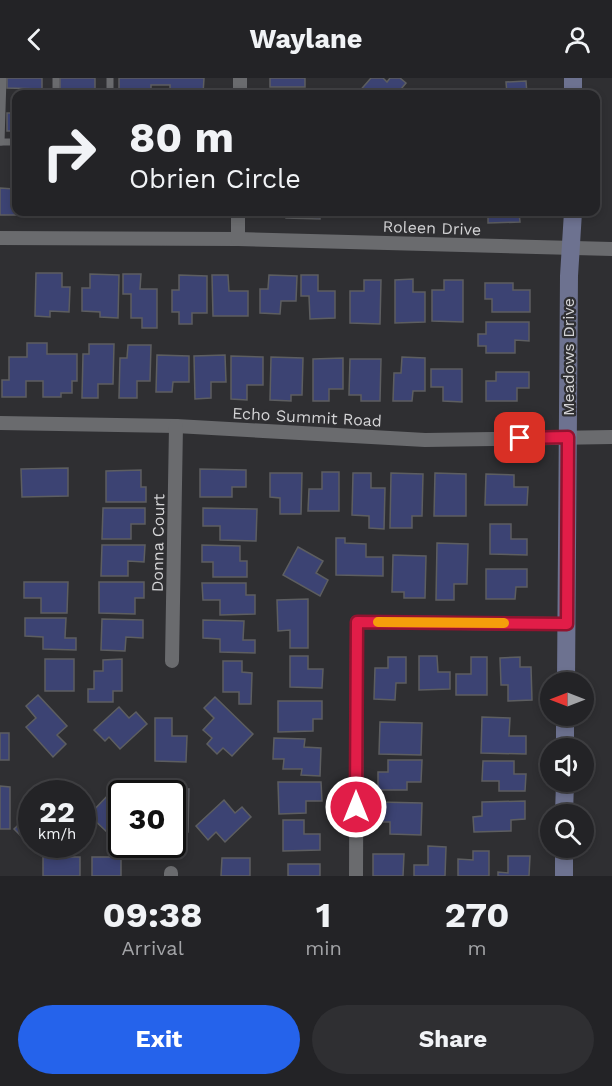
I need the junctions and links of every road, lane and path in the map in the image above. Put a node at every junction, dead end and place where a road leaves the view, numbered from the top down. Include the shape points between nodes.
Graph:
1 (3, 78) edge
2 (0, 142) edge
3 (238, 216) edge
4 (573, 216) edge
5 (0, 238) edge
6 (238, 239) junction
7 (571, 248) junction
8 (612, 249) edge
9 (0, 423) edge
10 (176, 426) junction
11 (568, 437) junction
12 (612, 437) edge
13 (567, 624) junction
14 (172, 661) dead end
15 (566, 672) edge
16 (564, 858) edge
17 (356, 876) edge
18 (564, 876) edge

1 - 2 lane
3 - 6 street
4 - 7 street, Meadows Drive
5 - 6 street, Roleen Drive
6 - 7 street, Roleen Drive
7 - 8 street, Roleen Drive
7 - 11 street, Meadows Drive
9 - 10 street, Echo Summit Road
10 - 11 street, Echo Summit Road via 425,440
10 - 14 street, Donna Court
11 - 12 street, Echo Summit Road
11 - 13 street, Meadows Drive
13 - 15 street, Meadows Drive
13 - 17 street via 357,622
16 - 18 street

